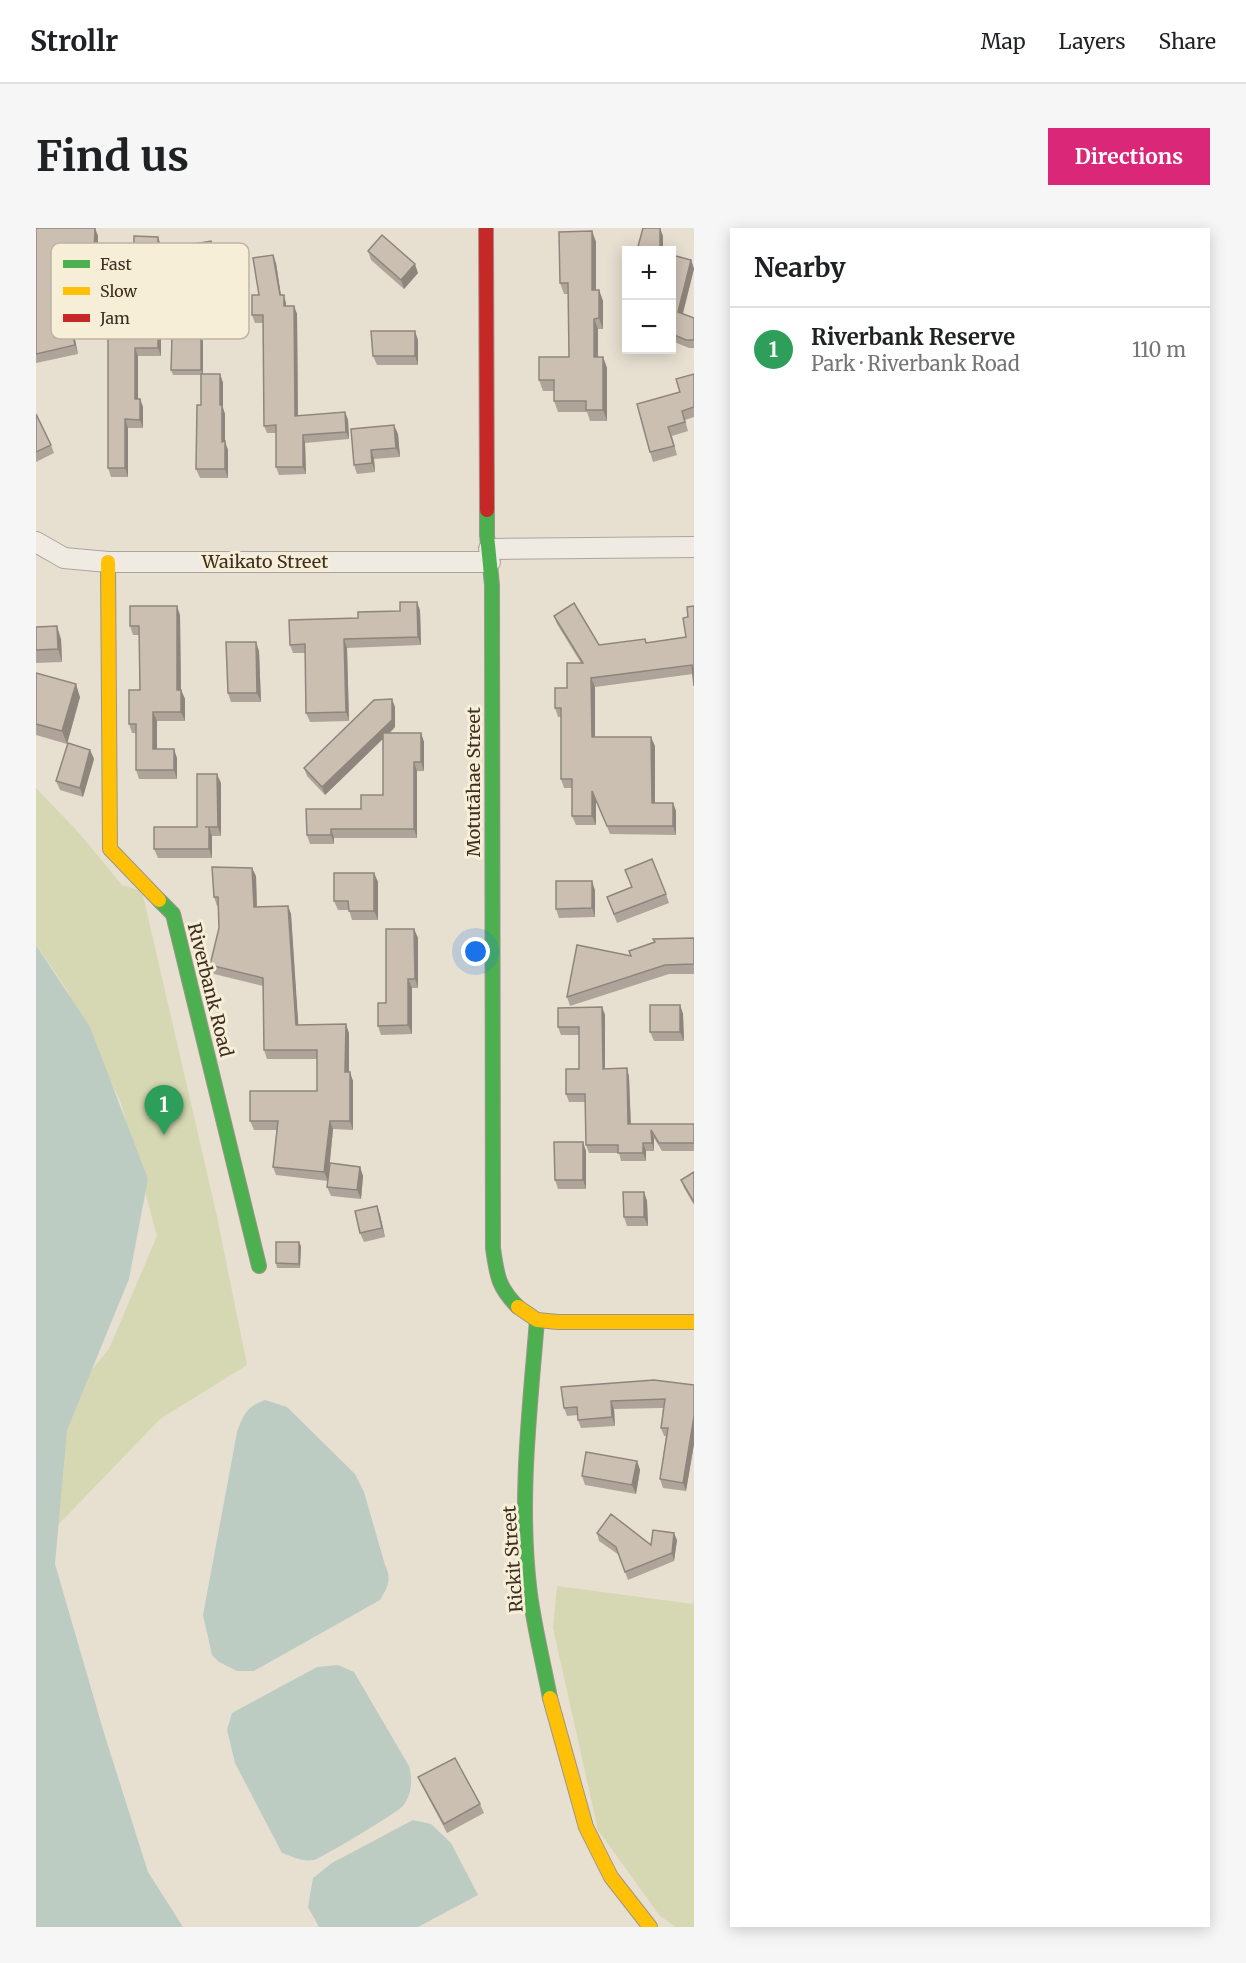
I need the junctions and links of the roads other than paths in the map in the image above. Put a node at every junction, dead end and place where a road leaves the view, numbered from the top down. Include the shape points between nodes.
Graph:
1 (486, 228) edge
2 (38, 547) edge
3 (694, 547) edge
4 (489, 555) junction
5 (108, 562) junction
6 (259, 1266) dead end
7 (537, 1320) junction
8 (694, 1322) edge
9 (650, 1927) edge

1 - 4 street, Motutāhae Street
2 - 5 street, Waikato Street via 64,558
3 - 4 street, Waikato Street
4 - 5 street, Waikato Street
4 - 7 street, Motutāhae Street via 493,1248 497,1276 505,1294
5 - 6 street, Riverbank Road via 110,849 173,914
7 - 8 street
7 - 9 street, Rickit Street via 526,1456 529,1587 551,1701 586,1827 611,1877

